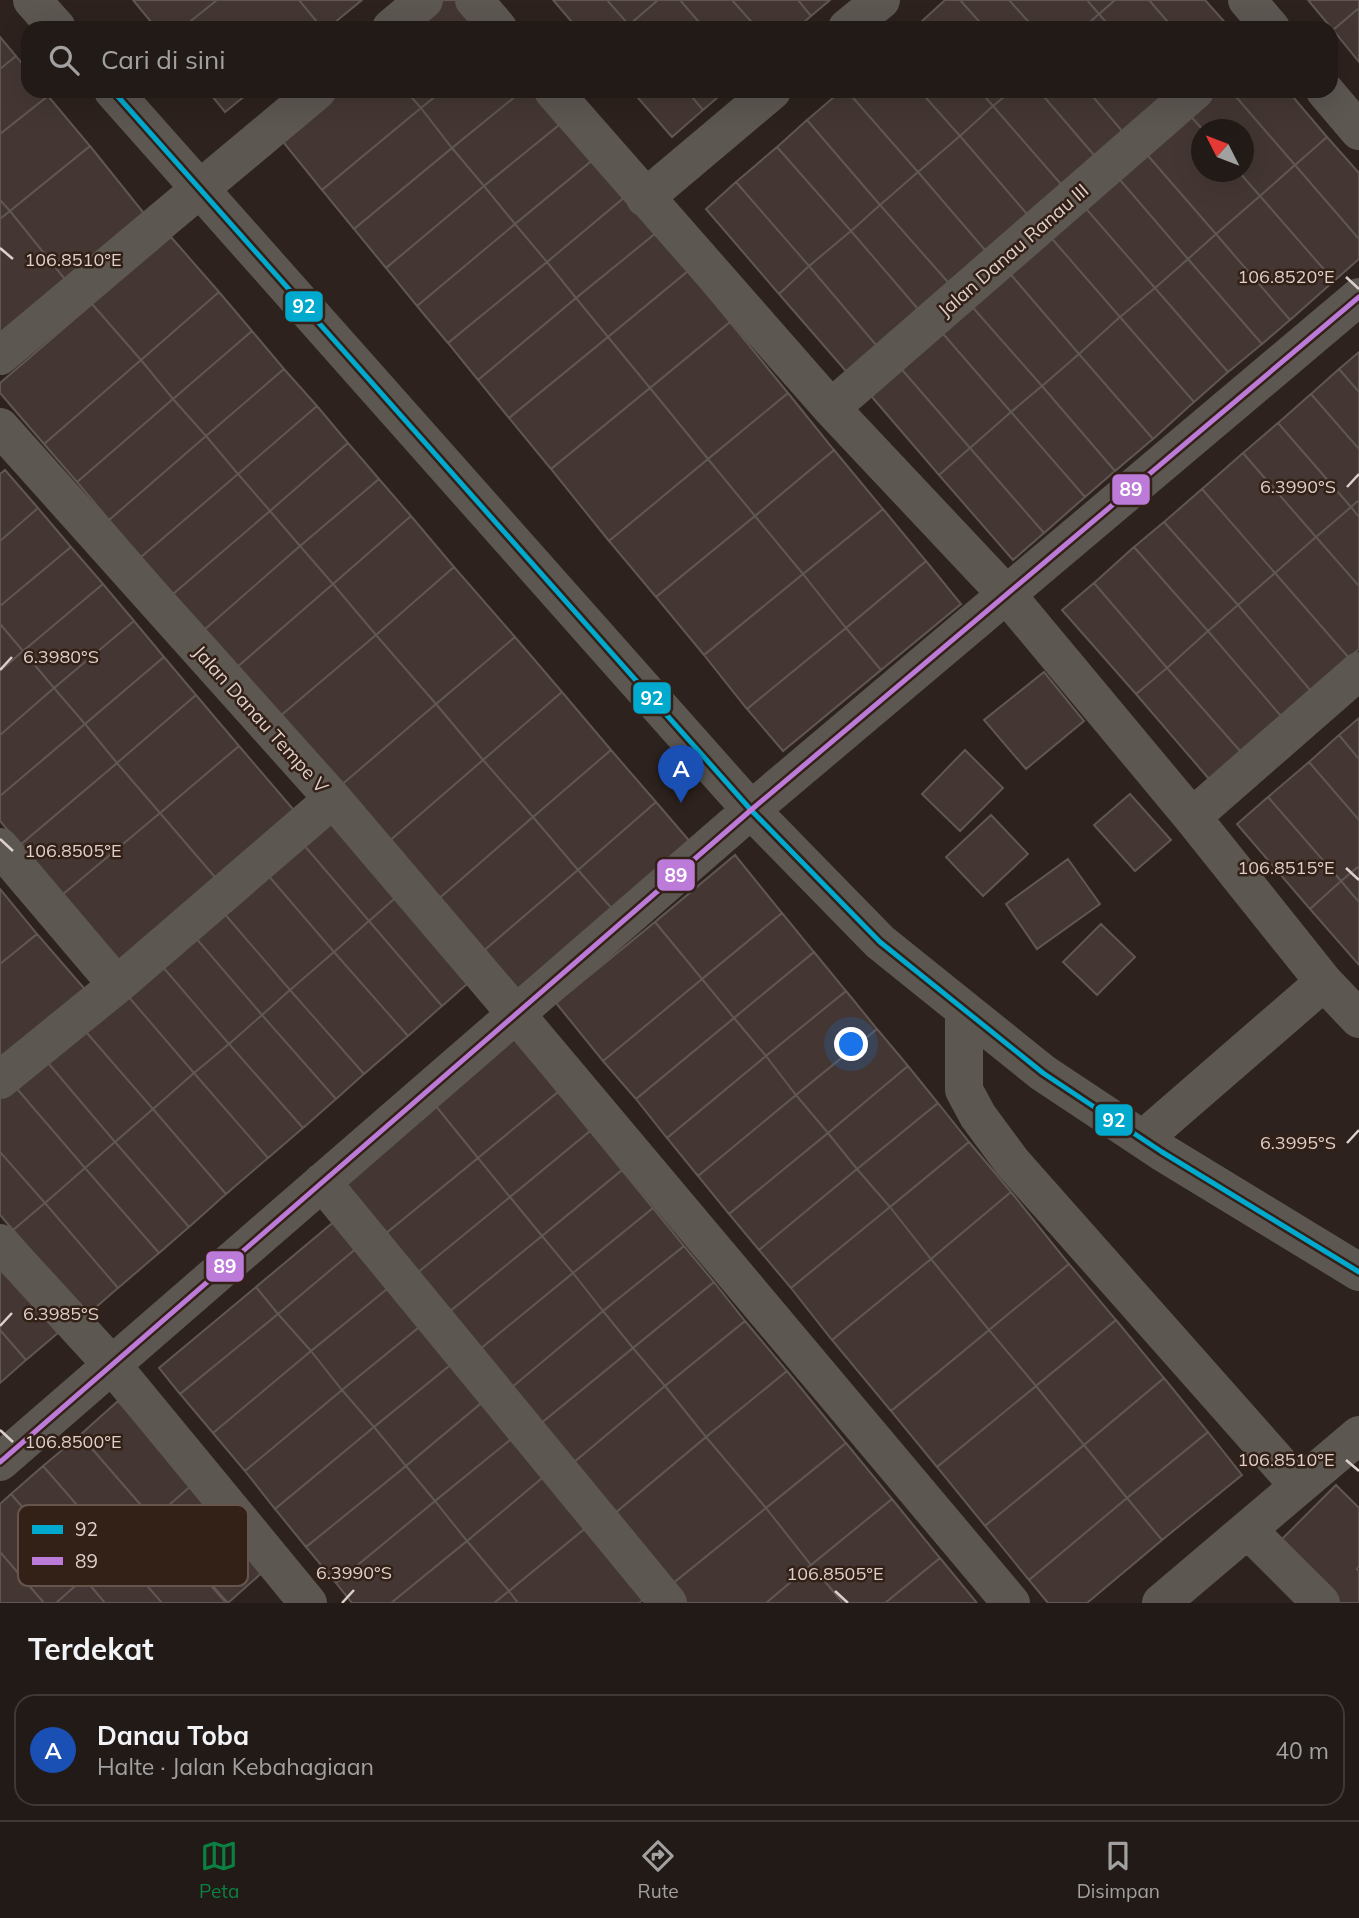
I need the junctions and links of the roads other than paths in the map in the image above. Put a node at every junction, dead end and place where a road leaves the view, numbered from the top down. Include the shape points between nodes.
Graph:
1 (32, 0) edge
2 (424, 0) edge
3 (474, 0) edge
4 (881, 0) edge
5 (51, 21) edge
6 (399, 21) edge
7 (492, 21) edge
8 (856, 21) edge
9 (119, 98) edge
10 (309, 98) edge
11 (559, 98) edge
12 (764, 98) edge
13 (1187, 98) edge
14 (1331, 98) edge
15 (1359, 131) edge
16 (201, 190) junction
17 (645, 198) junction
18 (1359, 297) edge
19 (0, 356) edge
20 (831, 408) junction
21 (0, 427) edge
22 (1007, 594) junction
23 (1359, 671) edge
24 (333, 799) junction
25 (751, 810) junction
26 (1192, 817) junction
27 (0, 847) edge
28 (1324, 982) junction
29 (117, 985) junction
30 (964, 1010) junction
31 (516, 1014) junction
32 (1359, 1019) edge
33 (0, 1080) edge
34 (1143, 1139) junction
35 (322, 1182) junction
36 (0, 1243) edge
37 (1359, 1272) edge
38 (112, 1365) junction
39 (1359, 1435) edge
40 (0, 1462) edge
41 (1299, 1486) junction
42 (221, 1505) edge
43 (1248, 1530) junction
44 (248, 1539) edge
45 (294, 1598) edge
46 (668, 1603) edge
47 (1011, 1603) edge
48 (1161, 1603) edge
49 (1321, 1603) edge

1 - 5 street
2 - 6 street
3 - 7 street
4 - 8 street
9 - 16 street
10 - 16 street
11 - 17 street
12 - 17 street
13 - 20 street, Jalan Danau Ranau III
14 - 15 street
16 - 19 street
16 - 25 street
17 - 20 street
18 - 22 street
20 - 22 street
21 - 24 street, Jalan Danau Tempe V
22 - 25 street
22 - 26 street
23 - 26 street
24 - 29 street
24 - 31 street, Jalan Danau Tempe V
25 - 30 street via 880,942
25 - 31 street
26 - 28 street
27 - 29 street
28 - 32 street
28 - 34 street
29 - 33 street
30 - 34 street via 1043,1073
30 - 41 street via 964,1090 978,1116 1012,1162
31 - 35 street
31 - 47 street, Jalan Danau Tempe V
34 - 37 street
35 - 38 street
35 - 46 street
36 - 38 street
38 - 40 street
38 - 42 street
39 - 41 street
41 - 43 street
43 - 48 street
43 - 49 street
44 - 45 street

